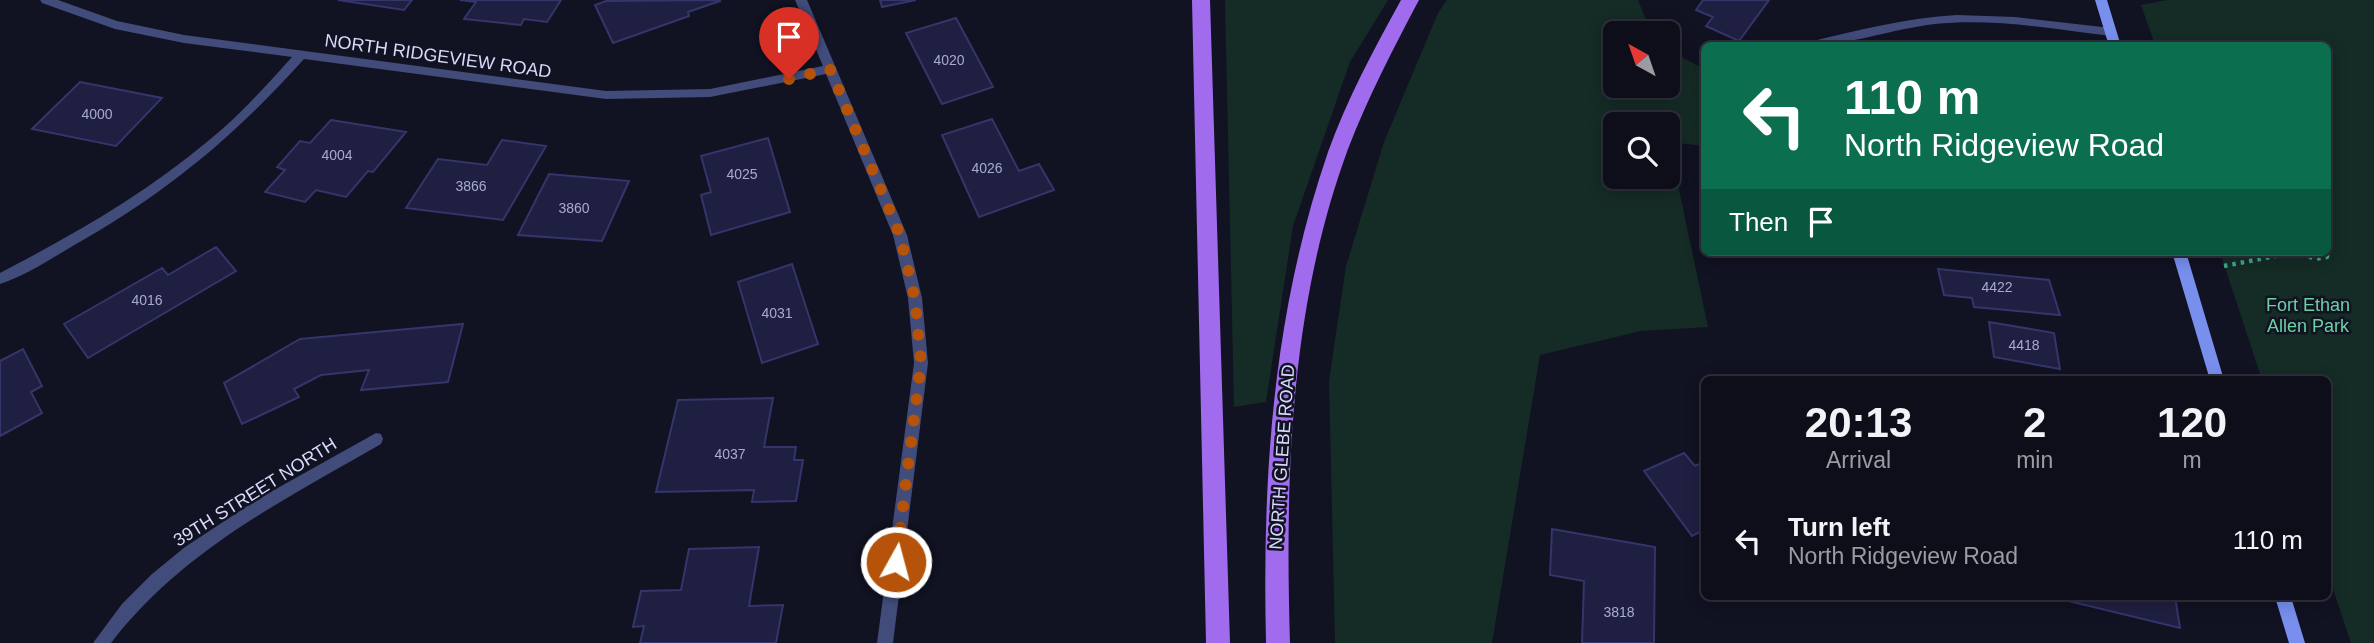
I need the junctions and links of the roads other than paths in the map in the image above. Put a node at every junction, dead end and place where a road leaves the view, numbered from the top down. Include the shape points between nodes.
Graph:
1 (46, 0) edge
2 (801, 0) edge
3 (1201, 0) edge
4 (1410, 0) edge
5 (2101, 0) edge
6 (2111, 32) junction
7 (1827, 42) edge
8 (2114, 42) edge
9 (301, 55) junction
10 (830, 69) junction
11 (2180, 256) edge
12 (0, 279) edge
13 (2216, 376) edge
14 (376, 439) dead end
15 (2284, 600) edge
16 (101, 643) edge
17 (885, 643) edge
18 (1218, 643) edge
19 (1278, 643) edge
20 (2297, 643) edge

1 - 9 street, NORTH RIDGEVIEW ROAD via 149,34
2 - 10 street
3 - 18 main road
4 - 19 main road, NORTH GLEBE ROAD via 1350,118 1326,185 1300,286 1279,436
5 - 6 street
6 - 7 street via 1955,19
6 - 8 street
9 - 10 street, NORTH RIDGEVIEW ROAD via 573,92 643,96 710,93
9 - 12 street via 216,142 159,187 90,231
10 - 17 street via 900,235 919,329 921,363
11 - 13 street
14 - 16 street, 39TH STREET NORTH via 187,555 135,601
15 - 20 street

